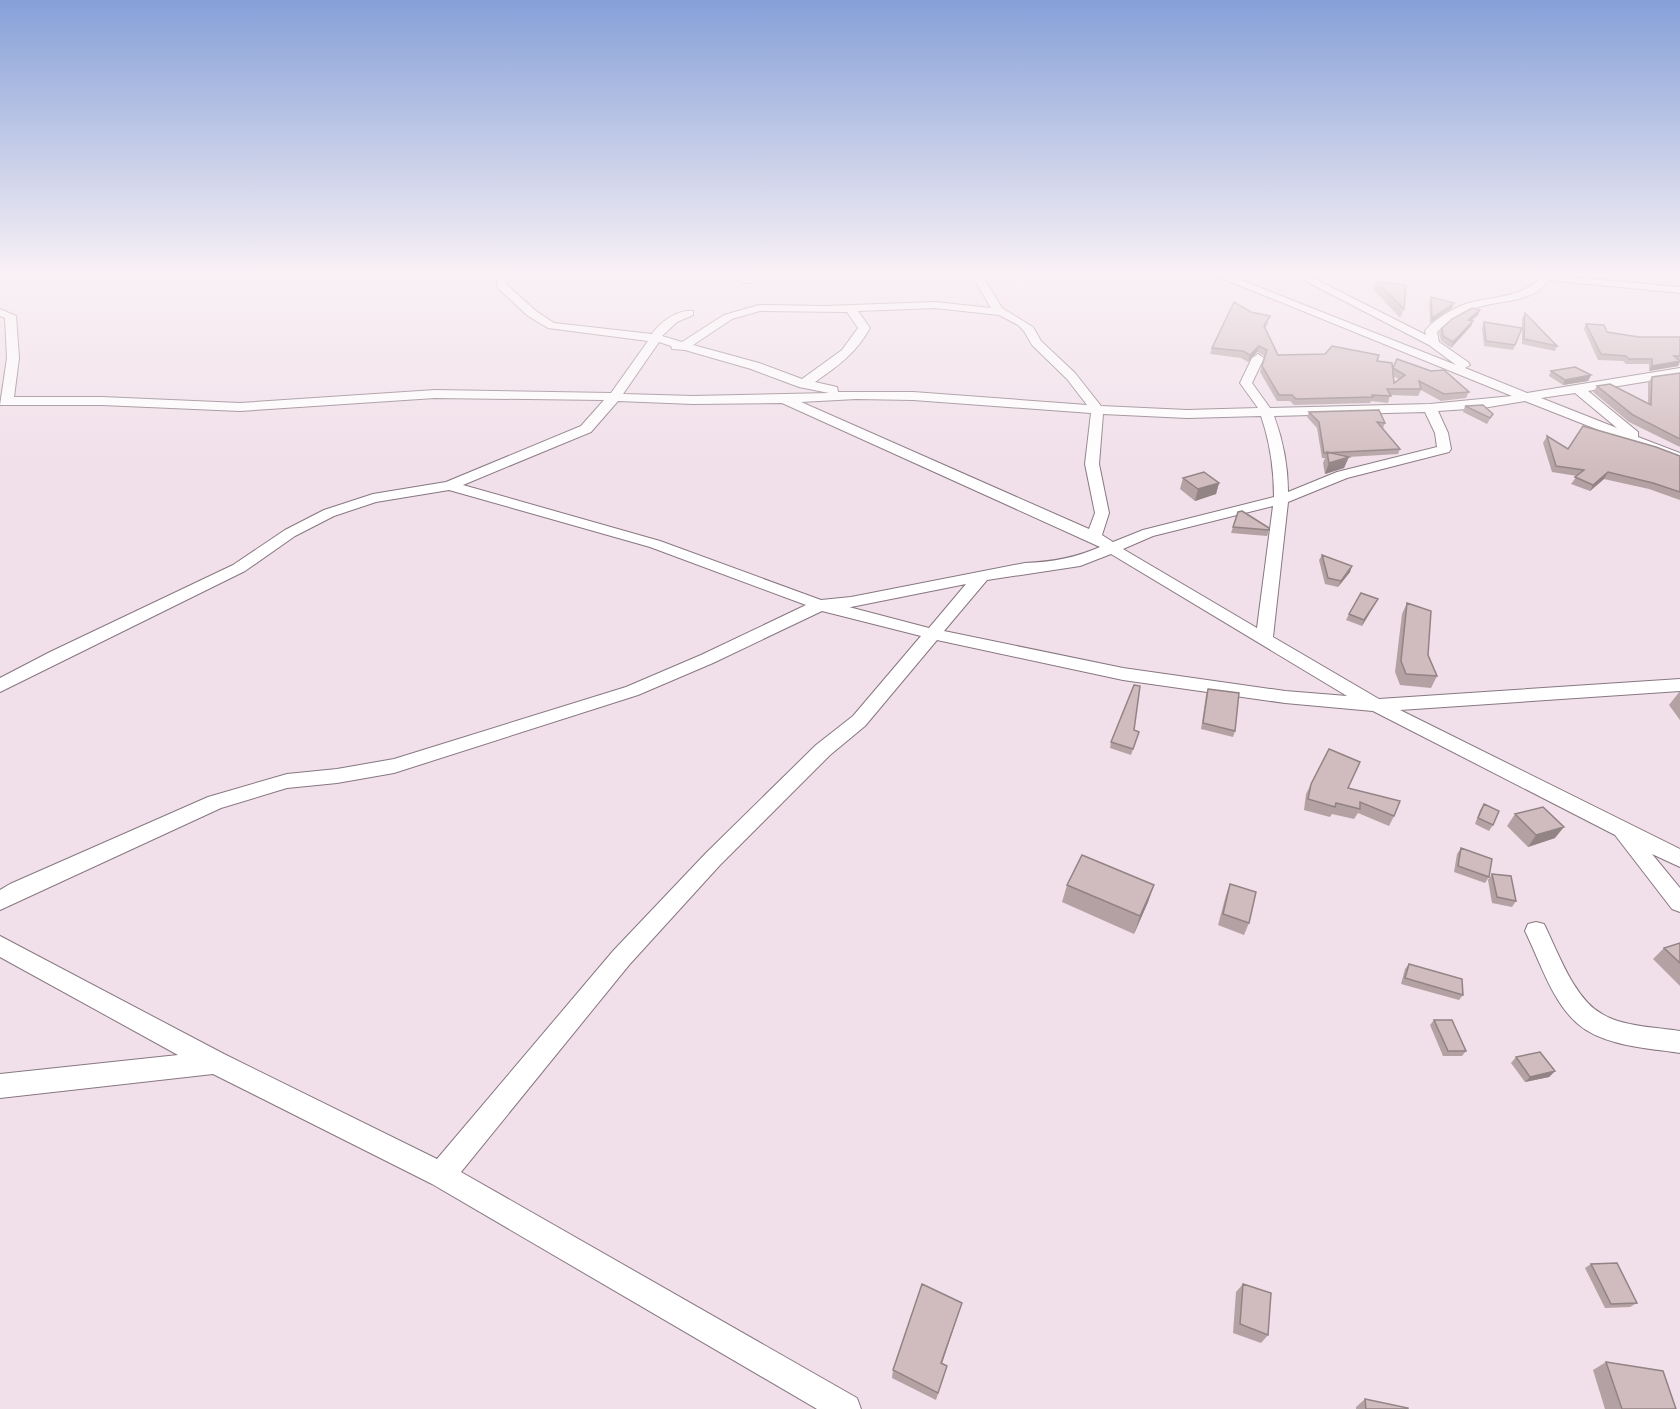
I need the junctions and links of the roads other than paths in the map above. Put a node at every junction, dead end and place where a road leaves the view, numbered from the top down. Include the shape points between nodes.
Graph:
1 (13, 341) edge
2 (640, 341) edge
3 (692, 341) edge
4 (856, 341) edge
5 (1035, 341) edge
6 (1383, 341) edge
7 (1429, 341) edge
8 (653, 343) junction
9 (1433, 343) joint
10 (682, 347) junction
11 (1258, 358) dead end
12 (1680, 372) edge
13 (803, 384) junction
14 (1493, 385) junction
15 (1579, 390) junction
16 (856, 395) junction
17 (615, 396) junction
18 (1524, 397) junction
19 (785, 399) junction
20 (4, 401) edge
21 (1430, 408) junction
22 (1097, 409) junction
23 (1266, 411) junction
24 (1643, 444) junction
25 (1659, 450) junction
26 (1680, 452) edge
27 (1680, 458) edge
28 (449, 486) junction
29 (1281, 500) junction
30 (1094, 537) junction
31 (1113, 548) junction
32 (981, 577) junction
33 (820, 605) junction
34 (933, 634) junction
35 (1264, 640) junction
36 (1680, 685) edge
37 (0, 686) edge
38 (1377, 705) junction
39 (1620, 830) junction
40 (1680, 859) edge
41 (0, 901) edge
42 (1680, 903) edge
43 (1536, 931) dead end
44 (0, 946) edge
45 (1680, 1042) edge
46 (215, 1062) junction
47 (0, 1086) edge
48 (441, 1175) junction
49 (846, 1409) edge

1 - 20 street via 11,386
2 - 8 street
3 - 10 street
4 - 13 street via 842,357
5 - 22 street
6 - 14 street
7 - 9 street
8 - 10 street
8 - 17 street
9 - 14 street
10 - 13 street via 755,366
11 - 23 street via 1246,383
12 - 15 street
13 - 16 street
14 - 18 street
15 - 18 street
15 - 24 street
16 - 19 street
16 - 22 street
17 - 19 street
17 - 20 street via 435,394 240,407
17 - 28 street via 586,429
18 - 21 street
18 - 24 street
19 - 30 street
21 - 23 street
21 - 29 street via 1444,449 1362,468
22 - 23 street via 1187,414
22 - 30 street via 1092,464 1102,513
23 - 29 street via 1281,471
24 - 25 street
25 - 26 street
25 - 27 street
28 - 33 street via 655,544
28 - 37 street via 373,498 328,513 290,532 239,568
29 - 31 street via 1148,533
29 - 35 street
30 - 31 street
31 - 32 street via 1080,561
31 - 35 street
32 - 33 street
32 - 34 street
33 - 34 street
33 - 41 street via 632,691 394,766 287,781 215,802
34 - 38 street via 1123,674 1285,697
34 - 48 street via 859,721 823,750 738,834 621,958
35 - 38 street
36 - 38 street
38 - 39 street
39 - 40 street
39 - 42 street
43 - 45 street via 1563,984 1586,1017 1605,1027
44 - 46 street
46 - 47 street
46 - 48 street
48 - 49 street

